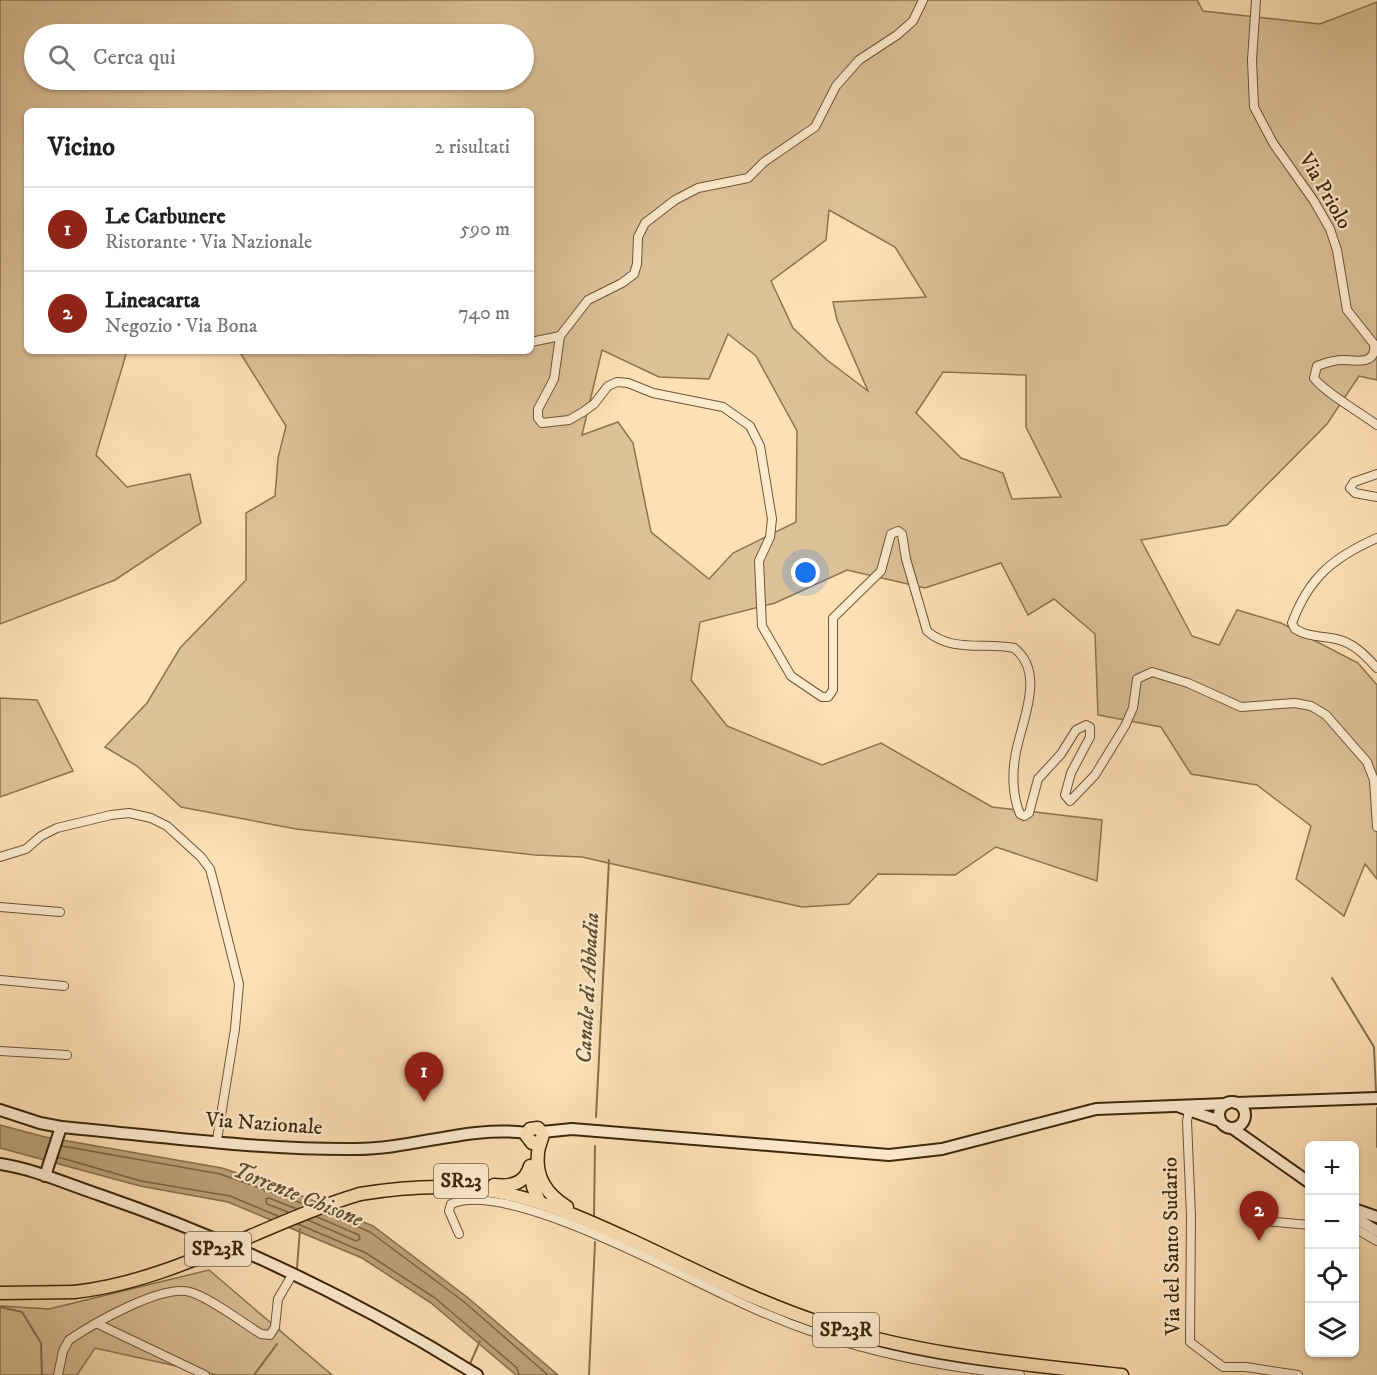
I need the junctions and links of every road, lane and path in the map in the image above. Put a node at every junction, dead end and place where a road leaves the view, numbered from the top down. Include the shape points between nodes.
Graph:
1 (923, 0) edge
2 (1256, 0) edge
3 (560, 336) junction
4 (534, 341) edge
5 (1377, 425) edge
6 (1377, 474) edge
7 (1377, 497) edge
8 (1377, 538) edge
9 (1377, 668) edge
10 (1377, 827) edge
11 (0, 856) edge
12 (0, 907) edge
13 (60, 912) dead end
14 (0, 980) edge
15 (64, 986) dead end
16 (0, 1051) edge
17 (67, 1055) dead end
18 (1377, 1098) edge
19 (1261, 1102) junction
20 (1231, 1104) junction
21 (1174, 1105) junction
22 (0, 1110) edge
23 (1189, 1110) junction
24 (1244, 1118) junction
25 (1220, 1121) junction
26 (61, 1127) junction
27 (1232, 1128) junction
28 (535, 1137) junction
29 (217, 1140) junction
30 (1257, 1145) junction
31 (0, 1164) edge
32 (530, 1166) junction
33 (45, 1176) junction
34 (1305, 1179) edge
35 (383, 1190) junction
36 (539, 1201) junction
37 (1359, 1211) edge
38 (1377, 1217) edge
39 (1359, 1219) edge
40 (588, 1220) junction
41 (1252, 1220) dead end
42 (1305, 1225) edge
43 (1374, 1227) edge
44 (1359, 1229) edge
45 (1359, 1231) edge
46 (459, 1234) dead end
47 (1377, 1241) edge
48 (292, 1275) junction
49 (0, 1293) edge
50 (98, 1324) junction
51 (58, 1375) edge
52 (205, 1375) edge
53 (477, 1375) edge
54 (1020, 1375) edge
55 (1122, 1375) edge
56 (1298, 1375) edge

1 - 3 street via 913,21 859,60 836,86 815,127 764,162 748,178 698,188 645,223 638,237 634,273 588,300
2 - 5 street, Via Priolo via 1251,84 1257,114 1330,229 1345,306 1375,350 1366,360 1341,360 1317,366 1314,378
3 - 4 street
3 - 10 street via 554,379 538,409 542,423 569,420 617,382 723,407 756,434 772,519 770,537 759,561 762,626 791,676 815,694 828,697 833,690 833,618 876,577 885,562 891,534 898,531 902,534 927,631 968,647 1014,648 1027,667 1031,689 1015,758 1020,814 1029,813 1038,779 1076,730 1086,725 1090,727 1090,736 1071,773 1065,795 1070,801 1075,798 1095,775 1125,726 1133,708 1137,679 1152,672 1241,707 1295,704 1311,706 1326,715 1367,762 1374,780
6 - 7 street via 1354,482 1350,488
8 - 9 street via 1325,568 1292,623 1304,634 1337,639 1356,647
11 - 29 street via 26,849 57,828 129,813 167,826 201,857 210,869 239,984
12 - 13 street
14 - 15 street
16 - 17 street
18 - 19 main road
19 - 20 main road
19 - 24 main road via 1251,1107
20 - 21 main road, Via Nazionale
20 - 24 main road via 1242,1108
20 - 25 main road via 1220,1110
21 - 23 main road
21 - 28 main road, Via Nazionale via 1096,1109 942,1149 889,1155 572,1129
22 - 26 main road, Via Nazionale / SR23
23 - 25 main road
23 - 56 street, Via del Santo Sudario via 1190,1342 1223,1367
24 - 27 main road
24 - 30 main road
25 - 27 main road
26 - 29 main road, Via Nazionale / SR23
26 - 33 main road
27 - 30 main road
28 - 29 main road, Via Nazionale / SR23 via 490,1131 355,1149
28 - 32 main road
28 - 40 main road via 537,1167 543,1184 562,1204
30 - 34 main road
31 - 33 main road
32 - 35 main road, SR23 via 525,1177 509,1186 429,1180
32 - 36 main road
33 - 48 main road via 169,1220
35 - 36 main road, SP23R via 460,1187
35 - 49 main road, SP23R, bridge via 304,1214 133,1280 74,1292
36 - 40 main road, SP23R
37 - 38 main road
39 - 43 main road
40 - 55 main road, SP23R via 770,1304 861,1335 969,1357
41 - 42 street
43 - 44 street
45 - 47 street
46 - 54 street via 449,1211 451,1204 472,1198 504,1203 544,1214 609,1241 734,1300 821,1335 883,1353
48 - 50 street via 278,1299 275,1327 270,1335 261,1335 205,1298 182,1290 153,1295
48 - 53 main road via 412,1334
50 - 51 street via 69,1340
50 - 52 street

